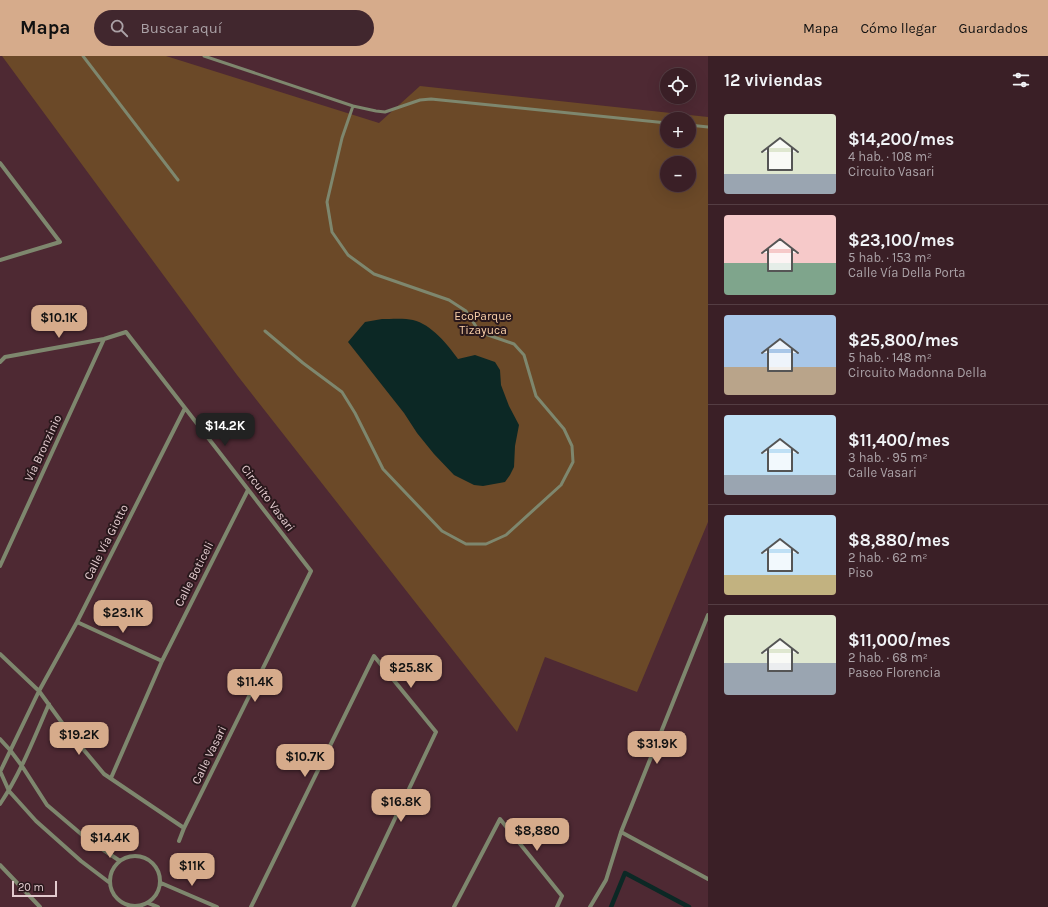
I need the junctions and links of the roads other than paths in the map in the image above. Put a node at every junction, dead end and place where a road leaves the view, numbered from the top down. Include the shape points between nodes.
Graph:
1 (83, 56) edge
2 (204, 56) edge
3 (353, 106) junction
4 (660, 122) edge
5 (696, 126) edge
6 (708, 127) edge
7 (0, 164) edge
8 (178, 180) dead end
9 (0, 260) edge
10 (265, 331) dead end
11 (104, 339) junction
12 (0, 362) edge
13 (185, 408) junction
14 (248, 490) junction
15 (0, 566) edge
16 (311, 571) joint
17 (708, 615) edge
18 (77, 622) junction
19 (0, 654) edge
20 (162, 661) junction
21 (39, 691) junction
22 (49, 704) junction
23 (0, 739) edge
24 (10, 750) junction
25 (22, 766) junction
26 (0, 771) edge
27 (111, 778) junction
28 (9, 791) junction
29 (0, 804) edge
30 (184, 828) junction
31 (621, 832) junction
32 (179, 841) dead end
33 (120, 861) junction
34 (0, 865) edge
35 (708, 879) edge
36 (110, 883) junction
37 (161, 883) junction
38 (148, 903) junction
39 (40, 907) edge
40 (158, 907) edge
41 (217, 907) edge
42 (251, 907) edge
43 (353, 907) edge
44 (454, 907) edge
45 (557, 907) edge
46 (590, 907) edge

1 - 8 lane
2 - 3 lane
3 - 4 lane via 385,112 420,100 431,99
3 - 10 lane via 342,138 327,202 332,232 348,255 374,274 449,300 466,311 477,328 488,335 514,344 524,355 536,396 564,429 572,446 574,462 561,485 506,535 486,544 466,544 442,531 383,469 342,392
5 - 6 lane
7 - 9 street via 60,242
11 - 12 street, Circuito Vasari via 5,357
11 - 13 street, Circuito Vasari via 126,332
11 - 15 street, Vía Bronzinio
13 - 14 street, Circuito Vasari
13 - 18 street, Calle Vía Giotto
14 - 16 street, Circuito Vasari
14 - 20 street, Calle Boticeli
16 - 30 street, Calle Vasari
17 - 31 street
18 - 20 street
18 - 21 street, Calle Vía Giotto
19 - 21 street
20 - 27 street, Calle Boticeli
21 - 22 street
21 - 24 street, Calle Vía Giotto
22 - 25 street
22 - 27 street via 104,774
23 - 24 street
24 - 25 street
24 - 26 street, Calle Vía Giotto
25 - 28 street
25 - 33 street via 47,805 87,839
26 - 28 street
27 - 30 street
28 - 29 street
28 - 36 street via 36,821
30 - 32 street, Calle Vasari
31 - 35 street
31 - 46 street via 606,880
33 - 36 street via 112,871
33 - 37 street via 127,857 144,857 156,867
34 - 39 street
36 - 38 street via 112,891 124,903 132,906
37 - 38 street via 159,891
37 - 41 street
38 - 40 street
42 - 43 street via 374,656 436,732
44 - 45 street via 500,819 562,896

